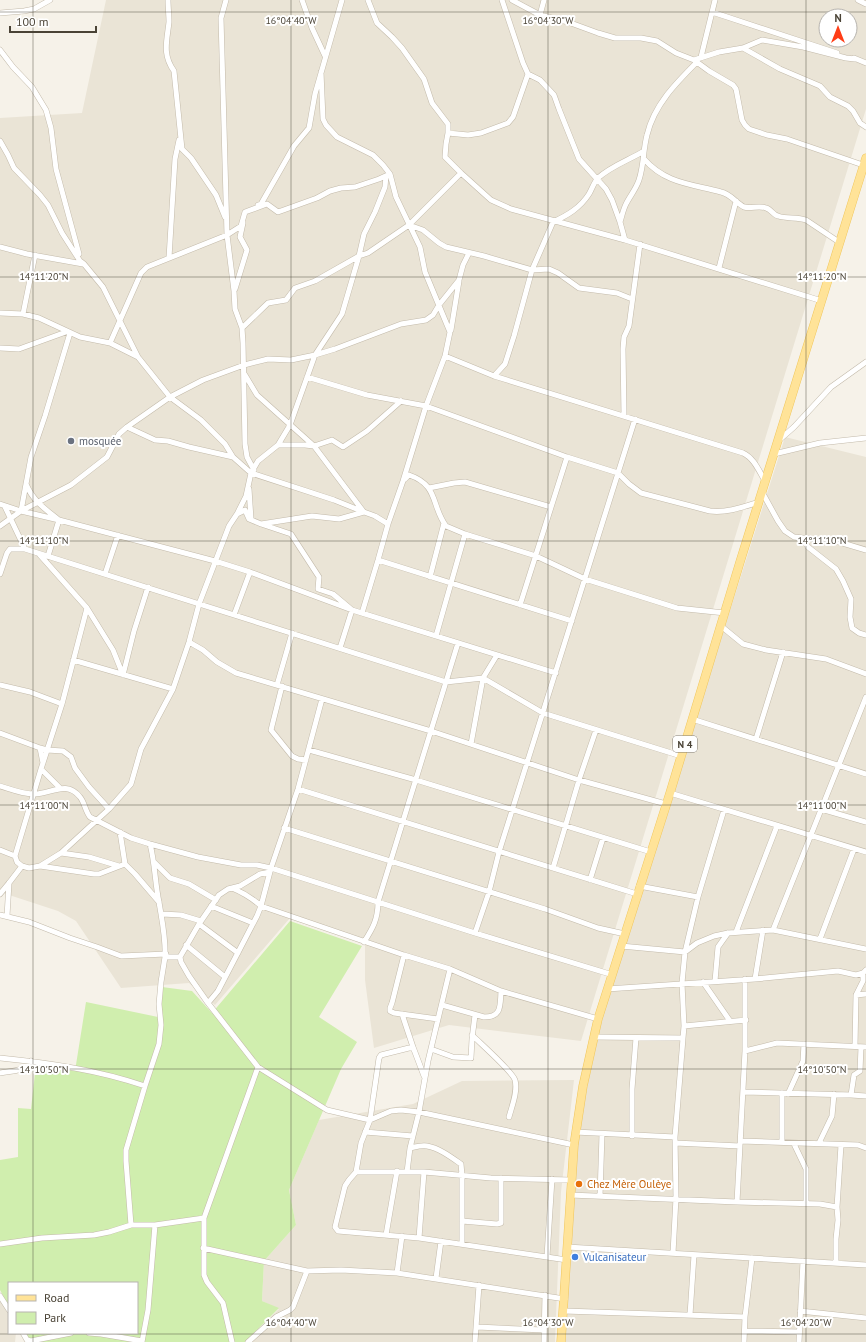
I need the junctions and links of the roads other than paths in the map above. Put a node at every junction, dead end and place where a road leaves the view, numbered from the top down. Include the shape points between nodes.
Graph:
1 (50, 0) edge
2 (168, 0) edge
3 (226, 0) edge
4 (302, 0) edge
5 (342, 0) edge
6 (502, 0) edge
7 (512, 0) edge
8 (544, 0) edge
9 (715, 0) edge
10 (858, 0) edge
11 (370, 1) edge
12 (866, 4) edge
13 (712, 12) junction
14 (0, 13) edge
15 (540, 15) junction
16 (743, 48) junction
17 (0, 50) edge
18 (325, 56) junction
19 (701, 57) junction
20 (856, 59) junction
21 (695, 61) junction
22 (866, 63) edge
23 (322, 72) junction
24 (528, 74) junction
25 (866, 127) edge
26 (448, 133) junction
27 (180, 134) junction
28 (0, 141) edge
29 (644, 151) junction
30 (644, 159) junction
31 (865, 161) edge
32 (461, 173) junction
33 (388, 175) junction
34 (597, 179) junction
35 (736, 201) junction
36 (245, 212) junction
37 (227, 222) junction
38 (553, 222) junction
39 (620, 222) junction
40 (409, 225) junction
41 (227, 235) junction
42 (625, 240) junction
43 (839, 242) junction
44 (640, 244) junction
45 (0, 247) edge
46 (469, 253) junction
47 (36, 255) junction
48 (359, 256) junction
49 (169, 258) junction
50 (82, 262) junction
51 (718, 268) junction
52 (532, 270) junction
53 (459, 280) junction
54 (234, 292) junction
55 (632, 299) junction
56 (822, 301) junction
57 (439, 305) junction
58 (0, 313) edge
59 (23, 314) junction
60 (120, 320) junction
61 (242, 328) junction
62 (68, 332) junction
63 (450, 332) junction
64 (110, 343) junction
65 (0, 348) edge
66 (315, 355) junction
67 (445, 356) junction
68 (138, 357) junction
69 (866, 362) edge
70 (244, 365) junction
71 (244, 373) junction
72 (494, 376) junction
73 (307, 377) junction
74 (170, 397) junction
75 (401, 401) junction
76 (426, 406) junction
77 (624, 416) junction
78 (635, 419) junction
79 (290, 425) junction
80 (127, 427) junction
81 (866, 438) edge
82 (777, 441) junction
83 (278, 445) junction
84 (314, 446) junction
85 (774, 454) junction
86 (233, 457) junction
87 (567, 457) junction
88 (253, 471) junction
89 (618, 473) junction
90 (403, 481) junction
91 (766, 482) junction
92 (26, 484) junction
93 (249, 484) junction
94 (429, 488) junction
95 (762, 492) junction
96 (759, 502) junction
97 (37, 503) junction
98 (3, 505) edge
99 (551, 507) junction
100 (21, 511) junction
101 (364, 512) junction
102 (237, 514) junction
103 (11, 519) junction
104 (59, 520) junction
105 (444, 523) junction
106 (261, 524) junction
107 (388, 524) junction
108 (0, 526) edge
109 (465, 534) junction
110 (118, 535) junction
111 (19, 537) junction
112 (802, 539) junction
113 (15, 548) junction
114 (25, 549) junction
115 (866, 550) edge
116 (39, 554) junction
117 (48, 556) junction
118 (536, 556) junction
119 (378, 560) junction
120 (215, 561) junction
121 (250, 572) junction
122 (0, 574) edge
123 (105, 574) junction
124 (430, 576) junction
125 (585, 579) junction
126 (451, 583) junction
127 (148, 587) junction
128 (199, 604) junction
129 (520, 605) junction
130 (87, 608) junction
131 (352, 610) junction
132 (725, 612) junction
133 (362, 613) junction
134 (234, 615) junction
135 (572, 621) junction
136 (721, 626) junction
137 (292, 633) junction
138 (866, 635) edge
139 (436, 636) junction
140 (189, 642) junction
141 (458, 643) junction
142 (340, 648) junction
143 (783, 652) junction
144 (497, 655) junction
145 (73, 660) junction
146 (556, 673) junction
147 (866, 674) edge
148 (123, 675) junction
149 (483, 678) junction
150 (446, 682) junction
151 (0, 684) edge
152 (279, 685) junction
153 (173, 689) junction
154 (866, 697) edge
155 (322, 699) junction
156 (62, 704) junction
157 (543, 713) junction
158 (692, 719) junction
159 (596, 730) junction
160 (431, 731) junction
161 (0, 733) edge
162 (756, 739) junction
163 (471, 744) junction
164 (40, 748) junction
165 (47, 750) junction
166 (309, 750) junction
167 (681, 756) junction
168 (306, 760) junction
169 (528, 763) junction
170 (839, 765) junction
171 (42, 767) junction
172 (866, 774) edge
173 (416, 780) junction
174 (579, 780) junction
175 (0, 786) edge
176 (60, 788) junction
177 (298, 789) junction
178 (670, 793) junction
179 (34, 794) junction
180 (666, 804) junction
181 (109, 809) junction
182 (822, 809) junction
183 (512, 810) junction
184 (724, 810) junction
185 (97, 821) junction
186 (403, 822) junction
187 (866, 822) edge
188 (565, 826) junction
189 (777, 826) junction
190 (284, 828) junction
191 (120, 832) junction
192 (811, 836) junction
193 (603, 838) junction
194 (150, 844) junction
195 (854, 849) junction
196 (0, 850) edge
197 (499, 852) junction
198 (651, 852) junction
199 (866, 852) edge
200 (61, 853) junction
201 (15, 856) junction
202 (154, 862) junction
203 (390, 862) junction
204 (125, 864) junction
205 (22, 866) junction
206 (40, 866) junction
207 (119, 866) junction
208 (553, 868) junction
209 (270, 870) junction
210 (590, 880) junction
211 (10, 883) junction
212 (232, 888) junction
213 (638, 890) junction
214 (489, 892) junction
215 (0, 894) edge
216 (698, 897) junction
217 (216, 900) junction
218 (159, 902) junction
219 (378, 902) junction
220 (211, 906) junction
221 (261, 906) junction
222 (162, 914) junction
223 (0, 915) edge
224 (7, 916) junction
225 (200, 923) junction
226 (253, 923) junction
227 (763, 930) junction
228 (773, 930) junction
229 (736, 932) junction
230 (475, 933) junction
231 (728, 933) junction
232 (625, 934) junction
233 (820, 939) junction
234 (364, 942) junction
235 (186, 945) junction
236 (621, 946) junction
237 (866, 949) edge
238 (685, 952) junction
239 (238, 953) junction
240 (404, 955) junction
241 (165, 956) junction
242 (180, 957) junction
243 (450, 969) junction
244 (864, 972) edge
245 (613, 975) junction
246 (225, 977) junction
247 (745, 979) junction
248 (756, 979) junction
249 (716, 981) junction
250 (703, 982) junction
251 (682, 983) junction
252 (607, 988) junction
253 (501, 991) junction
254 (866, 994) edge
255 (856, 995) junction
256 (208, 1003) junction
257 (442, 1005) junction
258 (402, 1014) junction
259 (476, 1015) junction
260 (598, 1019) junction
261 (438, 1020) junction
262 (746, 1020) junction
263 (730, 1021) junction
264 (684, 1026) junction
265 (472, 1035) junction
266 (594, 1037) junction
267 (636, 1038) junction
268 (682, 1038) junction
269 (804, 1044) junction
270 (854, 1046) junction
271 (413, 1047) junction
272 (864, 1047) edge
273 (431, 1049) junction
274 (745, 1051) junction
275 (0, 1058) edge
276 (31, 1061) junction
277 (258, 1067) junction
278 (0, 1073) edge
279 (425, 1077) junction
280 (145, 1086) junction
281 (743, 1092) junction
282 (785, 1094) junction
283 (834, 1094) junction
284 (851, 1095) junction
285 (866, 1096) edge
286 (419, 1112) junction
287 (509, 1117) dead end
288 (370, 1120) junction
289 (366, 1132) junction
290 (575, 1132) junction
291 (602, 1134) junction
292 (413, 1136) junction
293 (632, 1136) junction
294 (675, 1140) junction
295 (782, 1142) junction
296 (740, 1143) junction
297 (819, 1143) junction
298 (794, 1144) junction
299 (574, 1145) junction
300 (841, 1145) junction
301 (410, 1148) junction
302 (866, 1148) edge
303 (397, 1171) junction
304 (356, 1172) junction
305 (407, 1172) junction
306 (424, 1172) junction
307 (462, 1175) junction
308 (501, 1178) junction
309 (552, 1179) junction
310 (571, 1180) junction
311 (570, 1195) junction
312 (600, 1196) junction
313 (676, 1198) junction
314 (737, 1202) junction
315 (806, 1203) junction
316 (837, 1207) junction
317 (204, 1218) junction
318 (462, 1221) junction
319 (131, 1225) junction
320 (155, 1225) junction
321 (386, 1234) junction
322 (402, 1236) junction
323 (419, 1238) junction
324 (441, 1241) junction
325 (462, 1243) junction
326 (0, 1244) edge
327 (567, 1247) junction
328 (203, 1248) junction
329 (673, 1253) junction
330 (694, 1255) junction
331 (547, 1256) junction
332 (752, 1258) junction
333 (567, 1260) junction
334 (803, 1261) junction
335 (836, 1262) junction
336 (866, 1265) edge
337 (307, 1271) junction
338 (397, 1273) junction
339 (436, 1278) junction
340 (479, 1285) junction
341 (0, 1296) edge
342 (546, 1296) junction
343 (565, 1298) junction
344 (8, 1308) edge
345 (564, 1310) junction
346 (800, 1311) junction
347 (690, 1315) junction
348 (745, 1318) junction
349 (866, 1318) edge
350 (477, 1327) junction
351 (544, 1330) junction
352 (745, 1331) junction
353 (799, 1332) junction
354 (24, 1334) edge
355 (66, 1334) edge
356 (101, 1334) edge
357 (142, 1341) edge
358 (232, 1342) edge
359 (248, 1342) edge
360 (475, 1342) edge
361 (544, 1342) edge
362 (561, 1342) edge
363 (744, 1342) edge
364 (799, 1342) edge

1 - 14 street via 34,9
2 - 27 street via 166,51 168,63 174,70
3 - 37 street via 221,18
4 - 18 street
5 - 18 street
6 - 24 street
7 - 15 street
8 - 15 street
9 - 13 street
10 - 12 street
11 - 26 street via 377,23 402,48 424,79 432,102 448,124
13 - 19 street
13 - 20 street
15 - 21 street via 616,38 657,41
16 - 19 street
16 - 20 street via 762,40
16 - 25 street via 780,69 820,86 830,97 848,106
17 - 50 street via 32,87 46,110 56,169
18 - 23 street
19 - 21 street
20 - 22 street
21 - 29 street via 667,93 652,120
21 - 31 street via 733,85 742,120 749,129
23 - 33 street via 323,119 326,125 337,137 373,155
23 - 36 street via 309,128 294,146 261,204
24 - 26 street via 513,117 508,123 481,133
24 - 34 street via 540,80 554,95 580,159
26 - 32 street via 445,157
27 - 37 street via 182,149 216,195
27 - 49 street via 175,159
28 - 50 street via 14,168 48,206 62,233
29 - 30 street
29 - 34 street via 612,167
30 - 35 street via 660,174 723,192
30 - 39 street via 637,186 625,206
31 - 43 main road, N 4
32 - 38 street via 491,200
32 - 40 street
33 - 36 street via 355,187 330,191 278,212 267,204
33 - 40 street
33 - 48 street via 364,234
34 - 38 street via 588,195 571,214
34 - 39 street via 612,200
35 - 43 street via 746,207 765,207 779,216 801,218
35 - 51 street
36 - 41 street via 241,226
36 - 54 street via 240,237 247,250
37 - 41 street
38 - 42 street
38 - 52 street
39 - 42 street
40 - 46 street via 423,230 446,247
40 - 48 street via 368,253
40 - 57 street via 420,247 425,272
41 - 49 street
41 - 54 street
42 - 44 street
43 - 56 main road, N 4
44 - 51 street
44 - 55 street
45 - 47 street
46 - 52 street
46 - 53 street
47 - 50 street
47 - 59 street
48 - 61 street via 315,281 295,288 286,300 268,303
48 - 66 street via 342,314
49 - 60 street via 147,267 141,273
50 - 60 street via 103,288
51 - 56 street
52 - 55 street via 549,269 579,288 616,293
52 - 72 street via 505,364
53 - 57 street
53 - 63 street
54 - 61 street via 235,309
55 - 77 street via 629,326 622,349
56 - 82 main road, N 4
57 - 63 street
57 - 66 street via 426,320 401,324
58 - 59 street
59 - 62 street via 39,318
60 - 64 street
60 - 68 street
61 - 70 street
62 - 64 street
62 - 65 street via 19,349
62 - 92 street via 46,416 31,457
63 - 67 street
64 - 68 street
66 - 70 street via 291,360 268,359
66 - 73 street
67 - 72 street
67 - 76 street
68 - 74 street
69 - 82 street via 831,388
70 - 71 street
70 - 74 street via 203,380
71 - 79 street via 256,395
71 - 88 street via 245,444
72 - 77 street
73 - 75 street via 367,395
73 - 79 street
74 - 80 street
74 - 86 street via 201,420 225,444
75 - 76 street
75 - 84 street via 367,431 343,447 332,440
76 - 87 street
76 - 90 street
77 - 78 street
78 - 89 street
78 - 91 street via 743,453 749,456
79 - 83 street
79 - 84 street
80 - 86 street via 155,440
80 - 97 street via 119,434 107,457 98,465 71,485
81 - 85 street via 820,443
82 - 85 main road, N 4
83 - 84 street
83 - 88 street via 258,461
84 - 101 street
85 - 91 main road, N 4
86 - 88 street
87 - 89 street
87 - 99 street
88 - 93 street
88 - 101 street
89 - 96 street via 641,493 710,511 726,512
89 - 125 street
90 - 94 street via 409,475 422,481
90 - 107 street
91 - 95 main road, N 4
92 - 97 street
92 - 100 street
93 - 102 street
93 - 106 street via 250,518
94 - 99 street via 465,482
94 - 105 street
95 - 96 main road, N 4
95 - 112 street via 785,531
96 - 132 main road, N 4
97 - 100 street
97 - 104 street
98 - 100 street
98 - 103 street
99 - 118 street
100 - 103 street
100 - 104 street
101 - 106 street via 339,518 312,516
101 - 107 street
102 - 106 street via 245,510 249,519
102 - 120 street via 229,526
103 - 108 street
103 - 111 street
104 - 110 street
104 - 117 street
105 - 109 street
105 - 124 street
106 - 131 street via 291,534 319,577 318,589 334,594
107 - 119 street
109 - 118 street
109 - 126 street
110 - 120 street
110 - 123 street
111 - 113 street
111 - 114 street
112 - 115 street via 839,542
112 - 138 street via 808,547 836,569 851,600 852,628
113 - 114 street
113 - 122 street via 7,553
114 - 116 street
116 - 117 street
116 - 130 street
117 - 123 street
118 - 125 street
118 - 129 street
119 - 124 street
119 - 133 street
120 - 121 street
120 - 128 street
121 - 131 street
121 - 134 street
123 - 127 street
124 - 126 street
125 - 132 street via 678,608
125 - 135 street
126 - 129 street
126 - 139 street
127 - 128 street
127 - 148 street
128 - 134 street
128 - 140 street
129 - 135 street
130 - 145 street
130 - 148 street via 113,650
131 - 133 street
131 - 142 street
132 - 136 main road, N 4
133 - 139 street
134 - 137 street
135 - 146 street
136 - 143 street via 743,644
136 - 158 main road, N 4
137 - 142 street
137 - 152 street
139 - 141 street
140 - 152 street via 236,673
140 - 153 street
141 - 144 street
141 - 150 street
142 - 150 street
143 - 147 street via 826,659
143 - 162 street
144 - 146 street
144 - 149 street
145 - 148 street
145 - 156 street
146 - 157 street
148 - 153 street
149 - 150 street
149 - 157 street
149 - 163 street
150 - 160 street
151 - 156 street
152 - 155 street
152 - 168 street via 271,730 292,756
153 - 181 street via 141,749 132,784
154 - 170 street
155 - 160 street
155 - 166 street
156 - 165 street
157 - 159 street
157 - 169 street
158 - 162 street
158 - 167 main road, N 4
159 - 167 street
159 - 174 street
160 - 163 street
160 - 173 street
161 - 164 street
162 - 170 street
163 - 169 street
164 - 165 street
164 - 171 street
165 - 171 street
165 - 181 street via 63,751 71,757 75,768
166 - 168 street
166 - 173 street
167 - 178 main road, N 4
168 - 177 street
169 - 174 street
169 - 183 street
170 - 172 street
170 - 182 street
171 - 176 street
171 - 179 street
173 - 183 street
173 - 186 street
174 - 180 street
174 - 188 street
175 - 179 street
176 - 179 street
176 - 185 street via 71,790 80,796 87,813
177 - 186 street
177 - 190 street
178 - 180 main road, N 4
178 - 184 street
179 - 201 street
180 - 198 main road, N 4
181 - 185 street
182 - 187 street
182 - 192 street
183 - 188 street
183 - 197 street
184 - 189 street
184 - 216 street
185 - 191 street
185 - 200 street
186 - 197 street
186 - 203 street
188 - 193 street
188 - 208 street
189 - 192 street
189 - 229 street
190 - 203 street
190 - 209 street
191 - 194 street
191 - 204 street
192 - 195 street
192 - 228 street
193 - 198 street
193 - 210 street
194 - 202 street
194 - 209 street via 195,857 240,865 256,865
195 - 199 street
195 - 233 street
196 - 201 street
197 - 208 street
197 - 214 street
198 - 213 main road, N 4
200 - 206 street
200 - 207 street via 89,857
201 - 205 street
202 - 217 street via 170,878 190,884
202 - 218 street
203 - 214 street
203 - 219 street
204 - 207 street
204 - 218 street
205 - 206 street
205 - 211 street
206 - 207 street via 99,874
208 - 210 street
209 - 212 street
209 - 219 street
209 - 221 street
210 - 213 street
211 - 215 street
211 - 224 street
212 - 217 street via 224,891
212 - 221 street via 249,896
213 - 216 street
213 - 232 main road, N 4
214 - 230 street
214 - 232 street via 598,928
216 - 238 street
217 - 220 street
218 - 222 street
219 - 230 street
219 - 234 street via 378,914
220 - 225 street
220 - 226 street
221 - 226 street
221 - 234 street
222 - 225 street via 181,915
222 - 241 street
223 - 224 street
224 - 241 street via 121,956
225 - 235 street
225 - 239 street
226 - 239 street
227 - 228 street
227 - 229 street
227 - 248 street
228 - 233 street
229 - 231 street
230 - 245 street
231 - 238 street via 697,943
231 - 249 street via 718,947
232 - 236 main road, N 4
233 - 237 street
234 - 240 street
235 - 242 street
235 - 246 street
236 - 238 street
236 - 245 main road, N 4
238 - 251 street
239 - 246 street
240 - 243 street
240 - 258 street via 390,1008 394,1013
241 - 242 street
241 - 280 street via 159,1004 159,1044
242 - 256 street via 189,976
243 - 253 street
243 - 257 street
244 - 248 street via 856,975 838,971
244 - 255 street via 863,981
245 - 252 main road, N 4
246 - 256 street
247 - 248 street
247 - 249 street
247 - 262 street
249 - 250 street
250 - 251 street
250 - 263 street
251 - 252 street
251 - 264 street
252 - 260 main road, N 4
253 - 259 street via 500,1006 495,1015
253 - 260 street
254 - 255 street
255 - 270 street
256 - 277 street
257 - 259 street
257 - 261 street
258 - 261 street
258 - 271 street
259 - 265 street
260 - 266 main road, N 4
261 - 273 street
262 - 263 street
262 - 274 street
263 - 264 street
264 - 268 street
265 - 273 street via 471,1058 453,1057
265 - 287 street via 515,1079 516,1088
266 - 267 street
266 - 290 main road, N 4
267 - 268 street
267 - 293 street
268 - 294 street
269 - 270 street
269 - 274 street via 777,1043
269 - 282 street via 803,1061
270 - 272 street
271 - 279 street
271 - 288 street via 381,1055 379,1058
272 - 284 street via 860,1071 854,1075
273 - 279 street
274 - 281 street
275 - 276 street
276 - 278 street via 16,1072
276 - 280 street via 116,1076
277 - 288 street via 327,1110
277 - 317 street
279 - 286 street
280 - 319 street via 126,1156
281 - 282 street
281 - 296 street
282 - 283 street
282 - 295 street
283 - 284 street
283 - 297 street via 832,1116
284 - 285 street
286 - 288 street via 392,1111
286 - 292 street
286 - 299 street
288 - 289 street
289 - 292 street
289 - 304 street via 361,1143
290 - 291 street
290 - 299 main road, N 4
291 - 293 street
291 - 312 street
292 - 301 street
293 - 294 street
294 - 296 street
294 - 313 street
295 - 296 street
295 - 298 street
296 - 314 street
297 - 298 street
297 - 300 street
298 - 315 street via 806,1169
299 - 310 main road, N 4
300 - 302 street via 858,1145
300 - 316 street
301 - 305 street
301 - 307 street via 426,1146 448,1155 461,1164
303 - 304 street
303 - 305 street
303 - 321 street
304 - 321 street via 345,1186 335,1227 338,1231
305 - 306 street
306 - 307 street
306 - 323 street
307 - 308 street
307 - 318 street
308 - 309 street
308 - 318 street via 501,1223
309 - 310 street
309 - 331 street
310 - 311 main road, N 4
311 - 312 street
311 - 327 main road, N 4
312 - 313 street
313 - 314 street
313 - 329 street
314 - 315 street
315 - 316 street
316 - 335 street
317 - 320 street
317 - 328 street
318 - 325 street
319 - 320 street
319 - 326 street via 94,1235
320 - 357 street via 148,1310
321 - 322 street
322 - 323 street
322 - 338 street
323 - 324 street
324 - 325 street
324 - 339 street
325 - 331 street
327 - 329 street
327 - 333 main road, N 4
328 - 337 street
328 - 358 street via 204,1275 223,1302
329 - 330 street
330 - 332 street
330 - 347 street
331 - 333 street
332 - 334 street
332 - 348 street
333 - 343 main road, N 4
334 - 335 street
334 - 346 street
335 - 336 street
337 - 338 street
337 - 359 street via 290,1310 276,1317
338 - 339 street
339 - 340 street
340 - 342 street
340 - 350 street
341 - 344 street
342 - 343 street
342 - 351 street
343 - 345 main road, N 4
345 - 347 street
345 - 362 main road, N 4
346 - 349 street
346 - 353 street
347 - 348 street
348 - 352 street
350 - 351 street
350 - 360 street
351 - 361 street
352 - 353 street
352 - 363 street
353 - 364 street
354 - 355 street via 27,1340 31,1341
356 - 357 street

